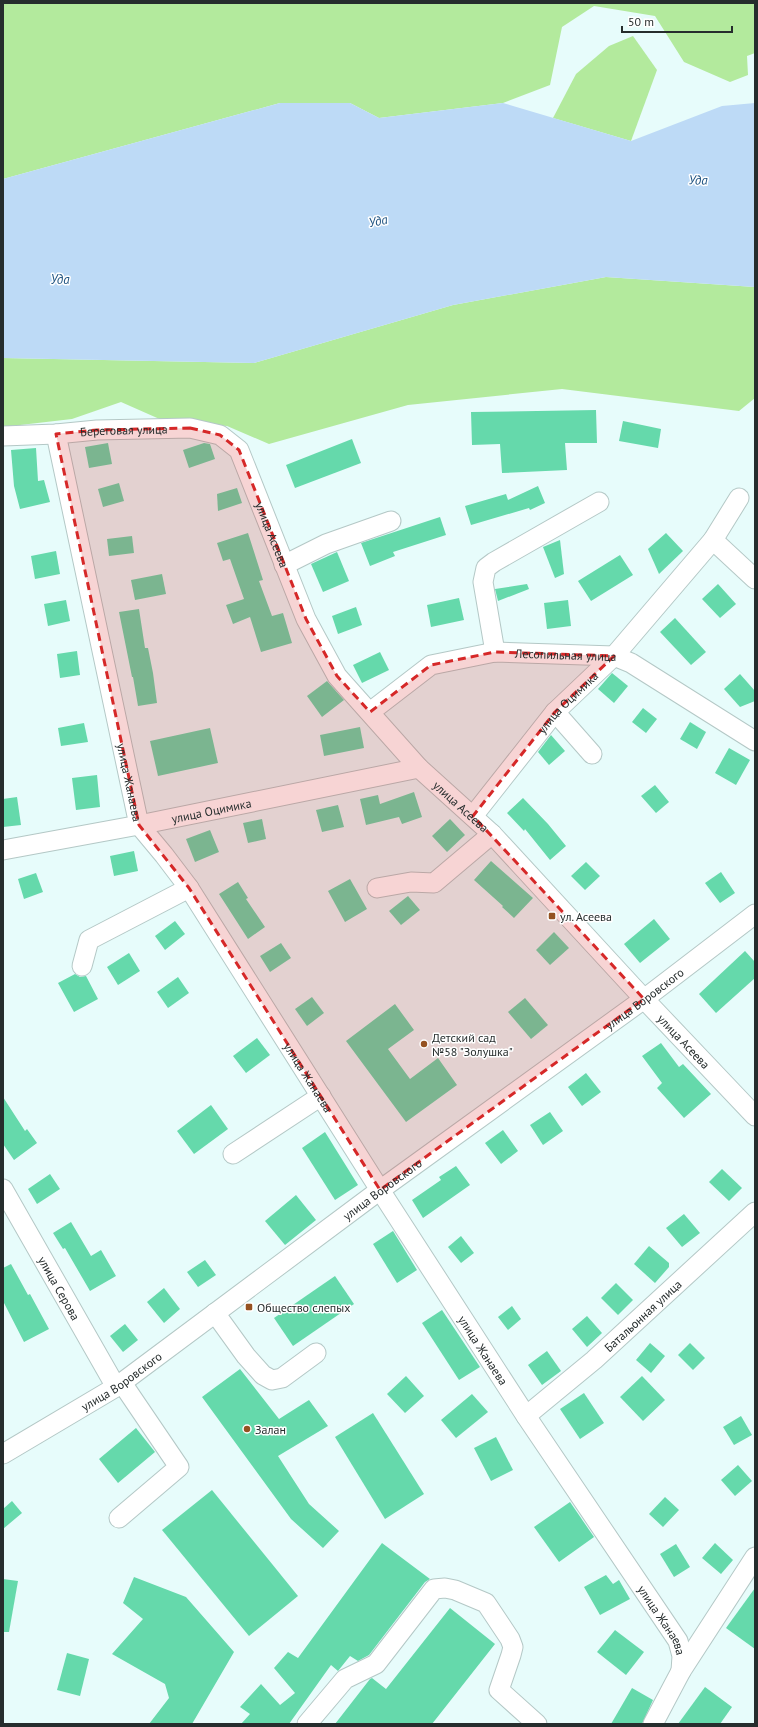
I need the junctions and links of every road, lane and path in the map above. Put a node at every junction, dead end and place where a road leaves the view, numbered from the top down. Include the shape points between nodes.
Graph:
1 (56, 434) junction
2 (3, 436) edge
3 (239, 450) joint
4 (739, 498) dead end
5 (599, 502) dead end
6 (391, 521) dead end
7 (713, 540) junction
8 (284, 565) junction
9 (755, 579) edge
10 (495, 652) junction
11 (614, 656) junction
12 (370, 712) junction
13 (555, 712) junction
14 (755, 741) edge
15 (592, 754) dead end
16 (419, 768) junction
17 (473, 816) junction
18 (139, 825) junction
19 (492, 834) junction
20 (3, 850) edge
21 (189, 888) junction
22 (377, 888) dead end
23 (755, 914) edge
24 (82, 966) dead end
25 (644, 999) junction
26 (321, 1096) junction
27 (755, 1116) edge
28 (233, 1154) dead end
29 (3, 1189) edge
30 (380, 1190) junction
31 (755, 1212) edge
32 (215, 1313) junction
33 (316, 1353) dead end
34 (119, 1385) junction
35 (526, 1416) junction
36 (3, 1454) edge
37 (119, 1518) dead end
38 (755, 1556) edge
39 (681, 1671) junction
40 (307, 1724) edge
41 (537, 1724) edge
42 (653, 1724) edge

1 - 2 street, Береговая улица
1 - 3 street, Береговая улица via 97,430 190,428 220,435
1 - 18 street, улица Жанаева
3 - 8 street, улица Асеева
4 - 7 street, улица Оцимика
5 - 10 street via 486,568 483,582
6 - 8 street via 326,544
7 - 9 street
7 - 11 street, улица Оцимика
8 - 12 street, улица Асеева via 306,619 337,676
10 - 11 street, Лесопильная улица
10 - 12 street, Лесопильная улица via 431,666
11 - 13 street, улица Оцимика
11 - 14 street, Лесопильная улица via 631,663
12 - 16 street, улица Асеева
13 - 15 street
13 - 17 street, улица Оцимика
16 - 17 street, улица Асеева
16 - 18 street, улица Оцимика
17 - 19 street, улица Асеева
18 - 20 street, улица Оцимика
18 - 21 street, улица Жанаева
19 - 22 street via 434,883 411,882
19 - 25 street, улица Асеева
21 - 24 street via 89,940
21 - 26 street, улица Жанаева
23 - 25 street, улица Воровского
25 - 27 street, улица Асеева
25 - 30 street, улица Воровского
26 - 28 street
26 - 30 street, улица Жанаева
29 - 34 street, улица Серова
30 - 32 street, улица Воровского
30 - 35 street, улица Жанаева
31 - 35 street, Батальонная улица via 594,1360
32 - 33 street via 262,1375 272,1380 282,1378
32 - 34 street, улица Воровского
34 - 36 street, улица Воровского
34 - 37 street, улица Серова via 179,1467
35 - 39 street, улица Жанаева via 678,1641 682,1656
38 - 39 street
39 - 42 street
40 - 41 street via 345,1679 376,1664 434,1589 445,1588 486,1603 513,1647 499,1690

